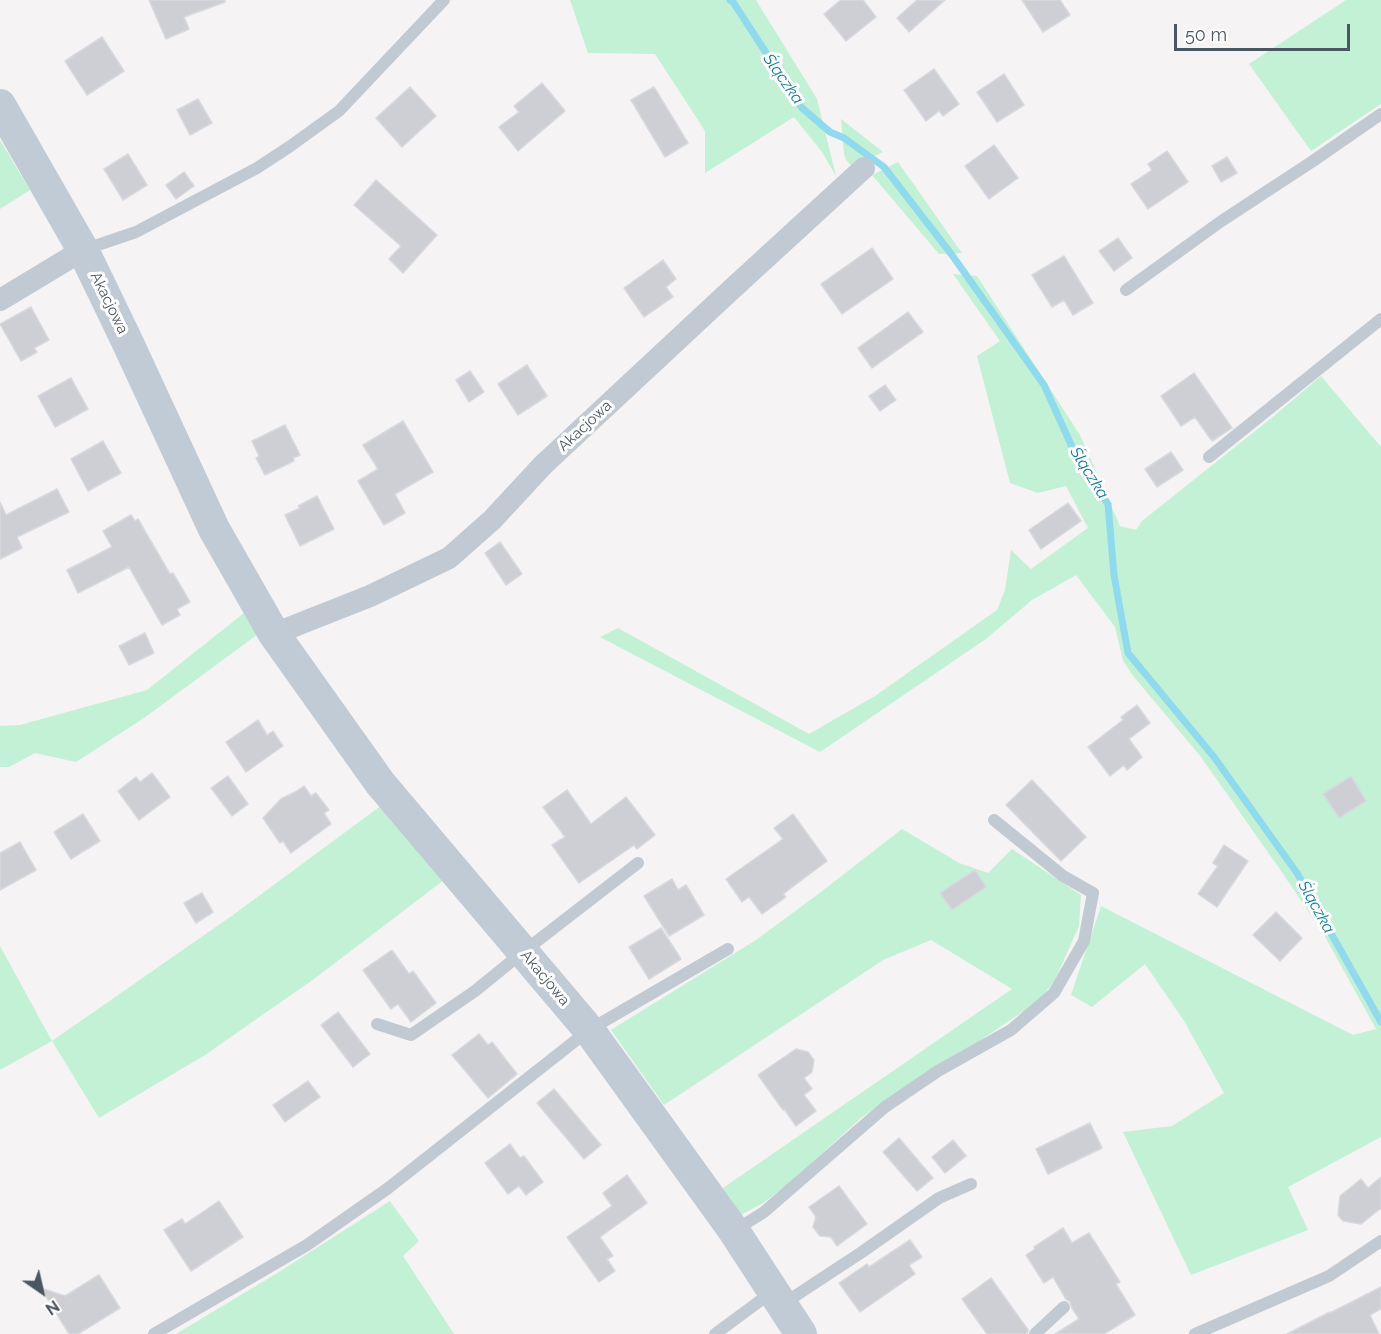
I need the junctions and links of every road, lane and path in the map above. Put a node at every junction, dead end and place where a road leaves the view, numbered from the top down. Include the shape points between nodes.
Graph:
1 (444, 0) edge
2 (0, 105) edge
3 (1381, 114) edge
4 (864, 168) dead end
5 (83, 250) junction
6 (1126, 290) dead end
7 (0, 300) edge
8 (1381, 319) edge
9 (1209, 457) dead end
10 (274, 634) junction
11 (994, 820) dead end
12 (638, 863) dead end
13 (728, 949) dead end
14 (523, 952) junction
15 (377, 1024) dead end
16 (589, 1030) junction
17 (971, 1184) dead end
18 (734, 1231) junction
19 (1381, 1241) edge
20 (778, 1298) junction
21 (1064, 1307) dead end
22 (154, 1334) edge
23 (715, 1334) edge
24 (801, 1334) edge
25 (1035, 1334) edge
26 (1196, 1334) edge

1 - 5 lane via 339,111 289,147 257,168 136,231
2 - 5 street, Akacjowa
3 - 6 lane
4 - 10 street, Akacjowa via 448,558 370,596
5 - 7 street
5 - 10 street, Akacjowa via 214,529
8 - 9 lane
10 - 14 street, Akacjowa via 380,783
11 - 18 lane via 1064,876 1093,893 1084,941 1054,993 1011,1030 938,1071 885,1107 764,1212
12 - 14 lane
13 - 16 lane
14 - 15 lane via 411,1035
14 - 16 street, Akacjowa
16 - 18 street, Akacjowa
16 - 22 lane via 387,1189 307,1245
17 - 20 lane via 939,1198 862,1252
18 - 20 street, Akacjowa
19 - 26 lane via 1329,1276
20 - 23 lane
20 - 24 street, Akacjowa
21 - 25 lane

